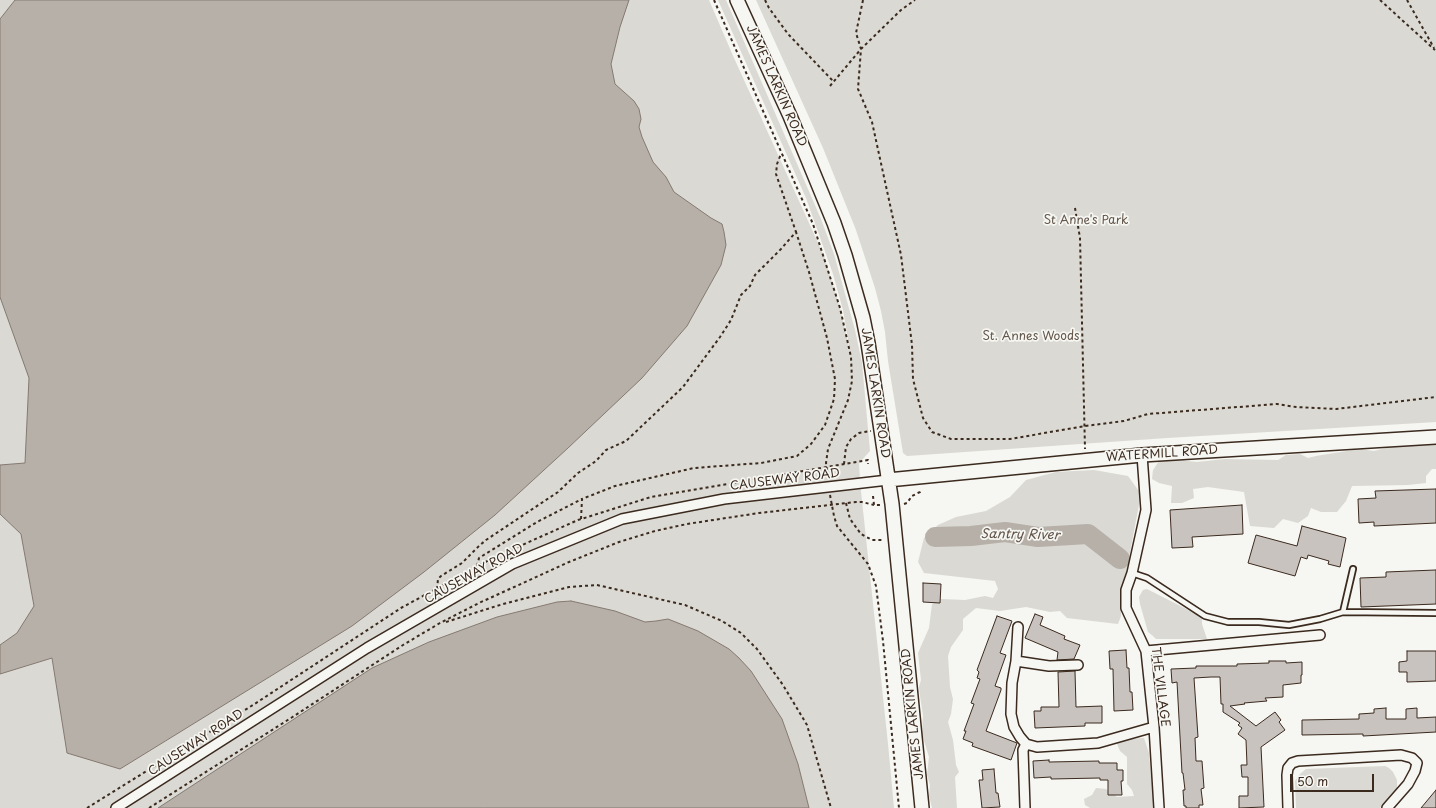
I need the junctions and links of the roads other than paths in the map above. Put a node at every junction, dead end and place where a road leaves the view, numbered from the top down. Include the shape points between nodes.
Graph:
1 (737, 0) edge
2 (1436, 437) edge
3 (1142, 455) junction
4 (888, 480) junction
5 (1353, 569) dead end
6 (1132, 573) junction
7 (1343, 612) junction
8 (1436, 613) edge
9 (1018, 627) dead end
10 (1320, 635) dead end
11 (1146, 651) junction
12 (1016, 661) junction
13 (1078, 665) dead end
14 (1154, 727) junction
15 (1026, 744) junction
16 (116, 808) edge
17 (922, 808) edge
18 (1025, 808) edge
19 (1159, 808) edge
20 (1288, 808) edge
21 (1387, 808) edge

1 - 4 main road, JAMES LARKIN ROAD via 793,123 845,255 863,318
2 - 3 main road, WATERMILL ROAD
3 - 4 main road, WATERMILL ROAD
3 - 6 street, THE VILLAGE via 1146,510
4 - 16 street, CAUSEWAY ROAD via 724,499 622,519 512,564 367,648
4 - 17 main road, JAMES LARKIN ROAD
5 - 7 lane
6 - 7 lane via 1147,578 1205,616 1228,622 1289,625
6 - 11 street, THE VILLAGE via 1126,590 1126,608
7 - 8 lane
9 - 12 street
10 - 11 street
11 - 14 street, THE VILLAGE
12 - 13 street via 1049,666
12 - 15 street via 1012,682 1011,714 1014,727
14 - 15 street via 1098,742 1037,747
14 - 19 street, THE VILLAGE
15 - 18 street
20 - 21 street via 1287,775 1292,763 1401,755 1412,758 1416,763 1415,771 1408,784

